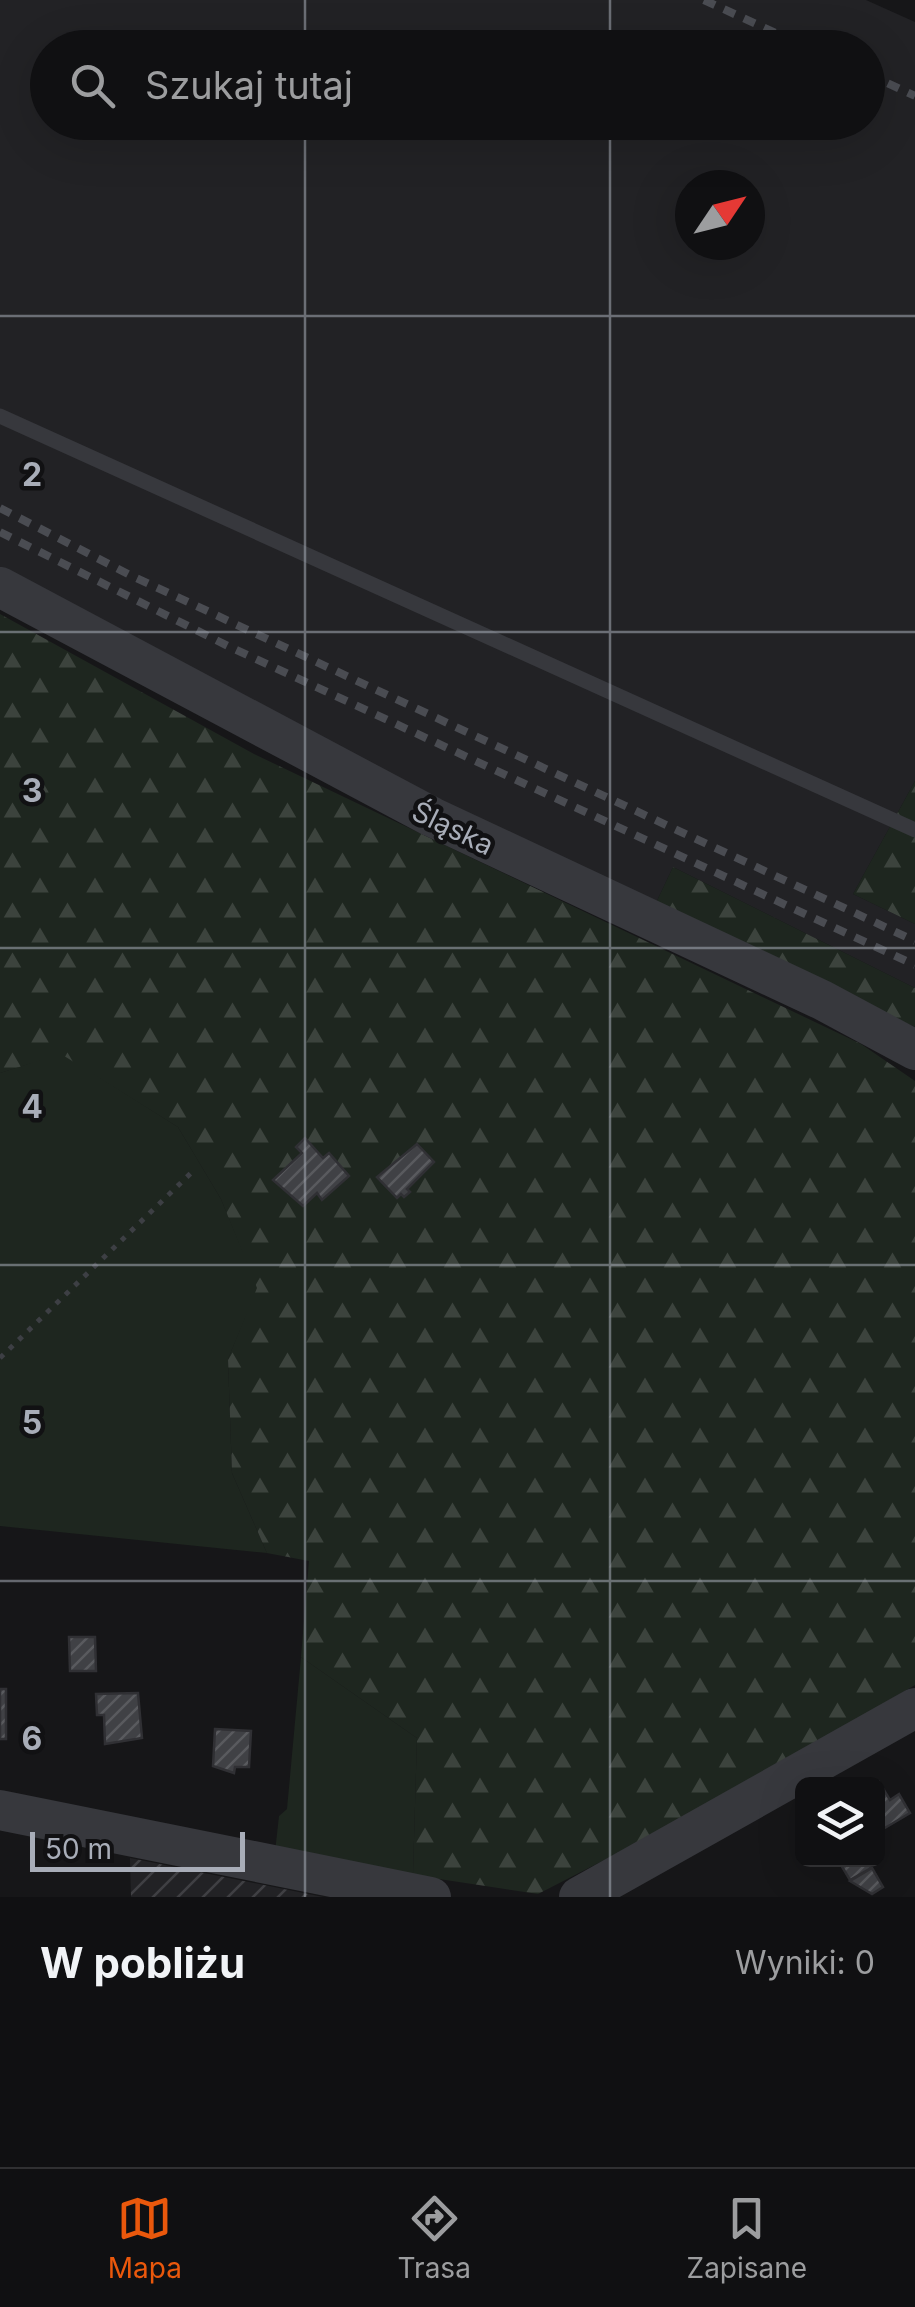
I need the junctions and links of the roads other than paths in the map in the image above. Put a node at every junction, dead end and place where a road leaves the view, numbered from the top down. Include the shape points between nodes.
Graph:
1 (0, 416) edge
2 (0, 588) edge
3 (915, 830) edge
4 (915, 1050) edge
5 (915, 1708) edge
6 (0, 1810) edge
7 (431, 1897) edge
8 (579, 1897) edge

1 - 3 lane
2 - 4 street, Śląska via 444,824
5 - 8 street
6 - 7 street

